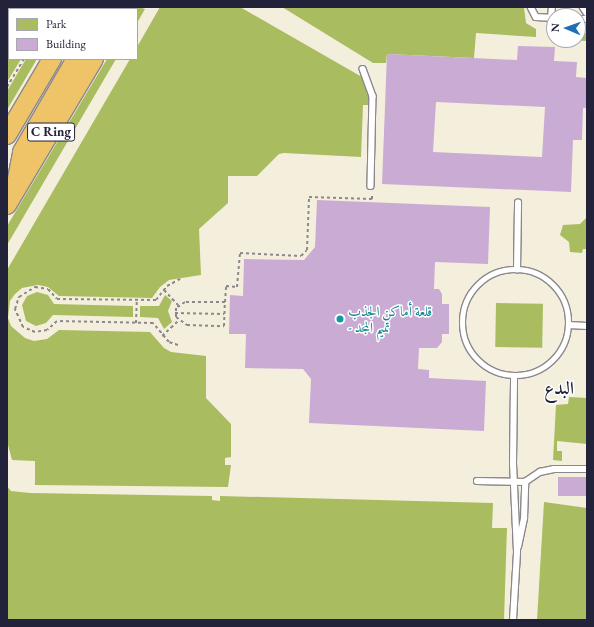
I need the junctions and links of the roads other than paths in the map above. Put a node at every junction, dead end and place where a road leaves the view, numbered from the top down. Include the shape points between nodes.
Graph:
1 (531, 7) edge
2 (582, 7) edge
3 (587, 13) edge
4 (546, 17) edge
5 (51, 60) edge
6 (75, 60) edge
7 (93, 60) edge
8 (363, 69) dead end
9 (7, 135) edge
10 (371, 186) road end
11 (11, 199) edge
12 (518, 203) dead end
13 (517, 270) junction
14 (570, 325) junction
15 (587, 326) edge
16 (514, 376) junction
17 (587, 469) edge
18 (478, 480) dead end
19 (515, 482) junction
20 (525, 482) junction
21 (517, 552) junction
22 (514, 620) edge

1 - 4 lane via 536,16
2 - 3 lane
5 - 9 highway, C Ring
6 - 11 highway via 22,152
7 - 11 highway, C Ring
8 - 10 lane via 373,96
12 - 13 lane
13 - 14 lane via 528,271 545,278 559,291 567,307
13 - 16 lane via 492,275 477,286 467,302 463,320 465,337 471,352 497,373
14 - 15 lane
14 - 16 lane via 566,342 554,360 545,368 530,375
16 - 19 lane
17 - 20 lane via 554,468 540,472
18 - 19 lane
19 - 20 lane
19 - 21 lane
20 - 21 lane via 524,519
21 - 22 lane

